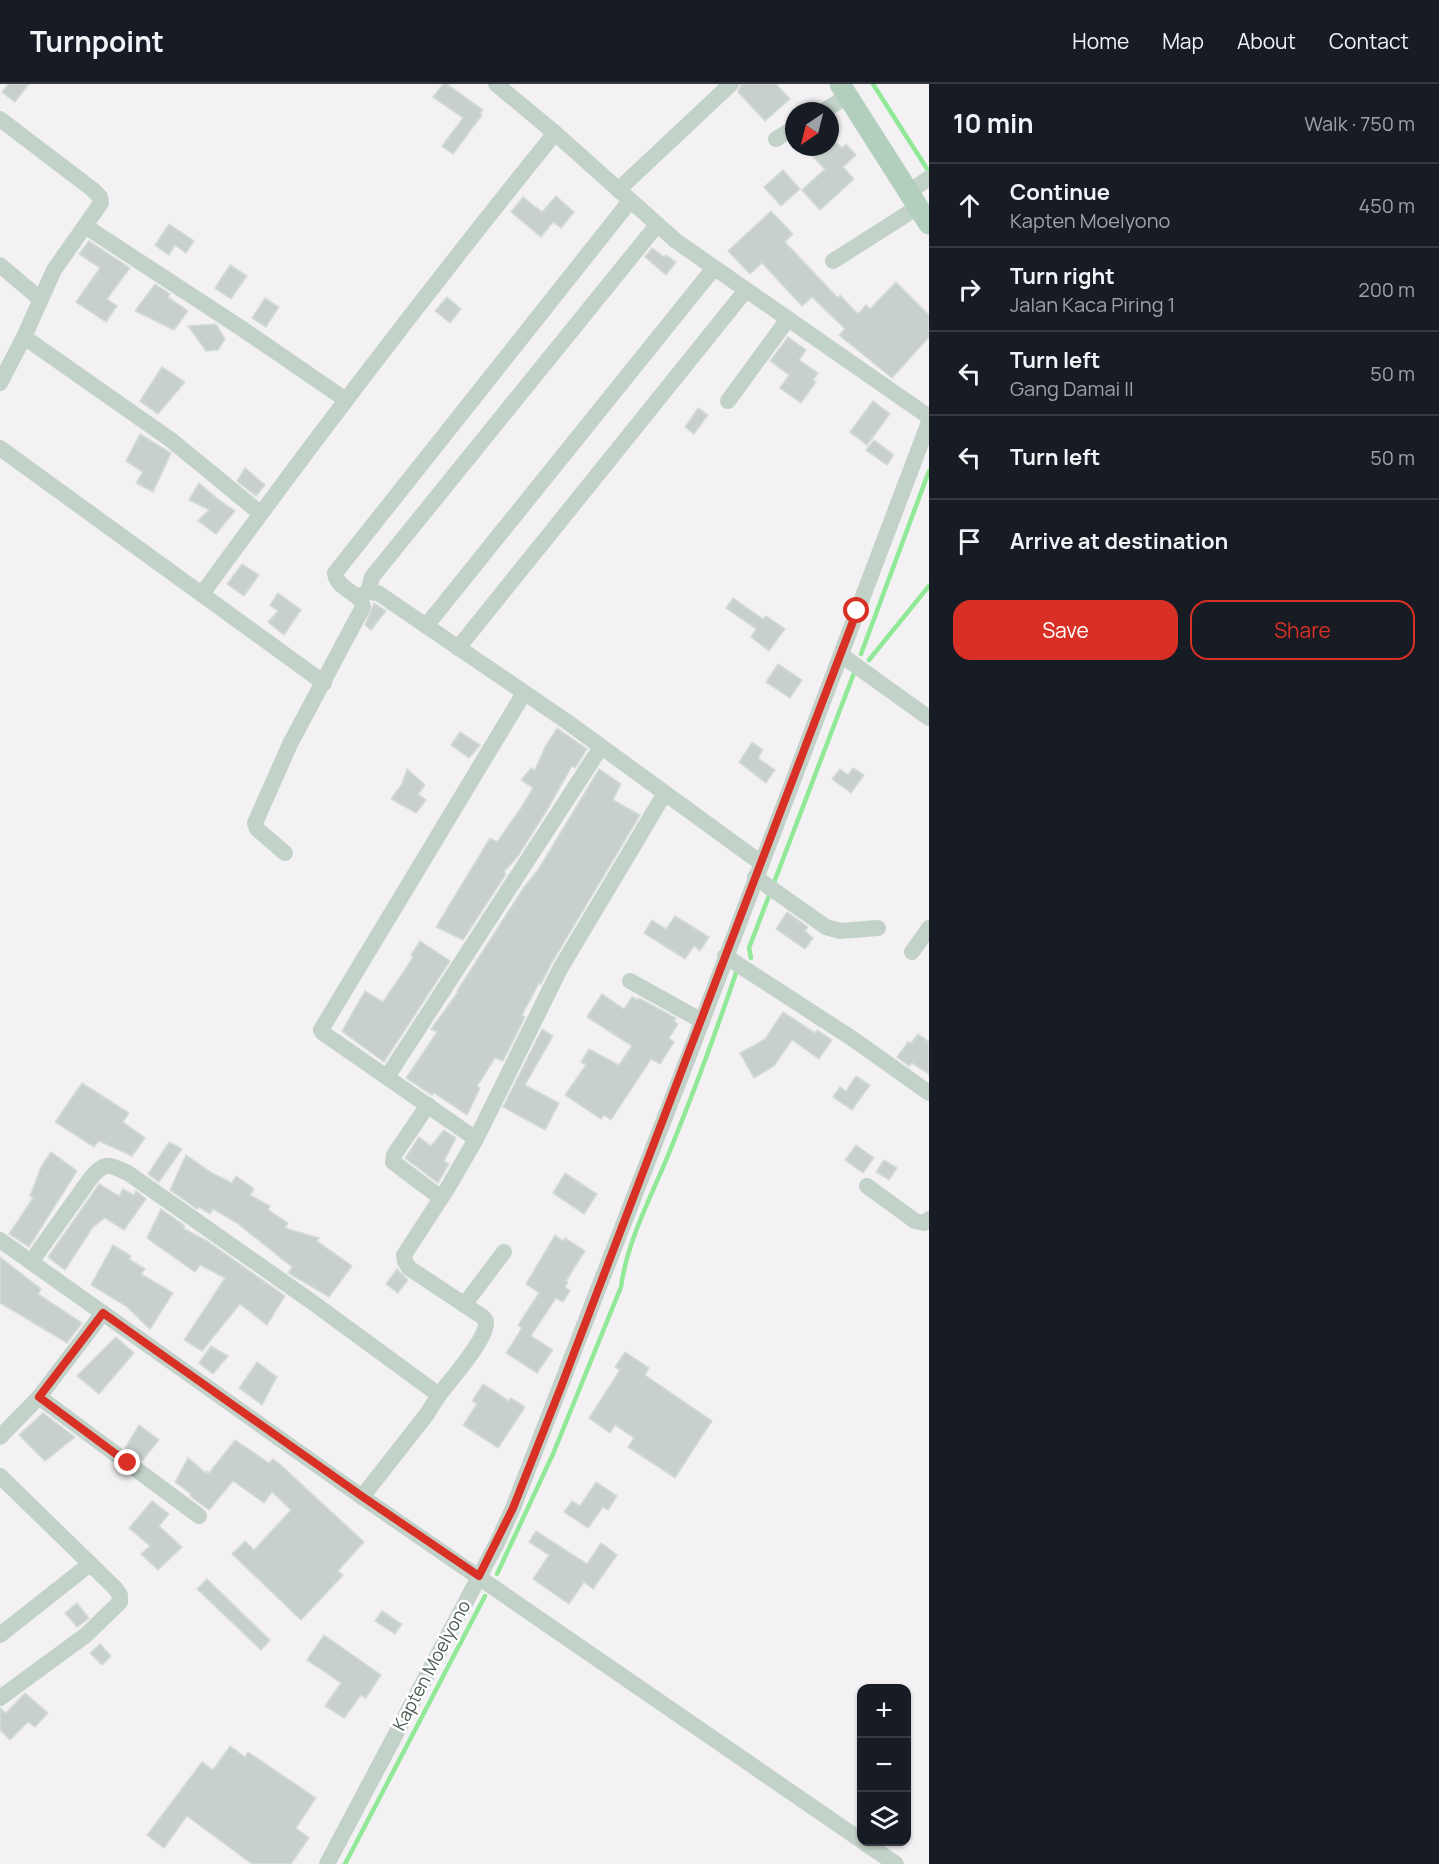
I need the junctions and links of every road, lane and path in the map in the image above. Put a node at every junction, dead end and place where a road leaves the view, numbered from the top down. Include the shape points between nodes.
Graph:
1 (496, 84) edge
2 (731, 84) edge
3 (844, 90) edge
4 (832, 102) edge
5 (0, 119) edge
6 (555, 132) junction
7 (785, 134) edge
8 (776, 139) dead end
9 (929, 178) edge
10 (624, 196) junction
11 (918, 208) edge
12 (657, 225) junction
13 (86, 226) junction
14 (834, 261) dead end
15 (0, 265) edge
16 (714, 268) junction
17 (746, 290) junction
18 (40, 299) junction
19 (788, 319) junction
20 (24, 337) junction
21 (0, 383) edge
22 (346, 400) junction
23 (728, 401) dead end
24 (929, 420) edge
25 (0, 448) edge
26 (260, 513) junction
27 (202, 594) junction
28 (363, 595) junction
29 (426, 626) junction
30 (458, 648) junction
31 (841, 655) junction
32 (324, 683) junction
33 (524, 693) junction
34 (929, 718) edge
35 (601, 747) junction
36 (665, 793) junction
37 (285, 853) dead end
38 (758, 870) junction
39 (878, 928) dead end
40 (929, 928) edge
41 (912, 952) dead end
42 (726, 956) junction
43 (630, 981) dead end
44 (702, 1021) junction
45 (387, 1077) junction
46 (929, 1093) edge
47 (428, 1105) junction
48 (476, 1139) junction
49 (867, 1186) dead end
50 (441, 1198) junction
51 (929, 1219) edge
52 (0, 1240) edge
53 (504, 1252) dead end
54 (31, 1262) junction
55 (464, 1305) junction
56 (103, 1313) junction
57 (439, 1395) junction
58 (39, 1397) junction
59 (0, 1437) edge
60 (0, 1476) edge
61 (363, 1497) junction
62 (199, 1516) dead end
63 (90, 1564) junction
64 (479, 1576) junction
65 (0, 1635) edge
66 (0, 1698) edge
67 (857, 1838) edge
68 (869, 1846) edge
69 (327, 1864) edge
70 (896, 1864) edge

1 - 6 street
2 - 10 street
3 - 4 street
3 - 11 main road
5 - 13 street via 100,196 101,203
6 - 10 street
6 - 22 street
7 - 8 street
9 - 11 street
10 - 12 street
10 - 28 street via 337,569 336,579
11 - 14 street
12 - 16 street
12 - 28 street via 372,578
13 - 18 street via 54,270
13 - 22 street
15 - 18 street
16 - 17 street
16 - 29 street
17 - 19 street
17 - 30 street
18 - 20 street
19 - 23 street
19 - 24 street
20 - 21 street
20 - 26 street via 171,440
22 - 26 street
24 - 31 street, Kapten Moelyono
25 - 27 street
26 - 27 street
27 - 32 street
28 - 29 street via 378,593
28 - 32 street via 363,607
29 - 30 street
30 - 33 street
31 - 34 street
31 - 38 street, Kapten Moelyono
32 - 37 street via 290,744 255,824
33 - 35 street
33 - 45 street via 321,1030
35 - 36 street
35 - 45 street
36 - 38 street
36 - 48 street via 560,969
38 - 39 street via 826,927 840,931
38 - 42 street, Kapten Moelyono
40 - 41 street
42 - 44 street, Kapten Moelyono
42 - 46 street
43 - 44 street
44 - 64 street, Kapten Moelyono via 513,1508
45 - 47 street
47 - 48 street
47 - 50 street via 393,1162
48 - 50 street
49 - 51 street via 915,1221 924,1223
50 - 55 street via 408,1247 405,1261 409,1268
52 - 54 street
53 - 55 street
54 - 56 street
54 - 57 street via 99,1167 111,1165 312,1302
55 - 57 street via 484,1319 484,1333
56 - 58 street
56 - 61 street
57 - 61 street
58 - 59 street
58 - 62 street
60 - 63 street
61 - 64 street
63 - 65 street
63 - 66 street via 115,1588 120,1602 86,1635
64 - 67 street
64 - 69 street, Kapten Moelyono
68 - 70 street

